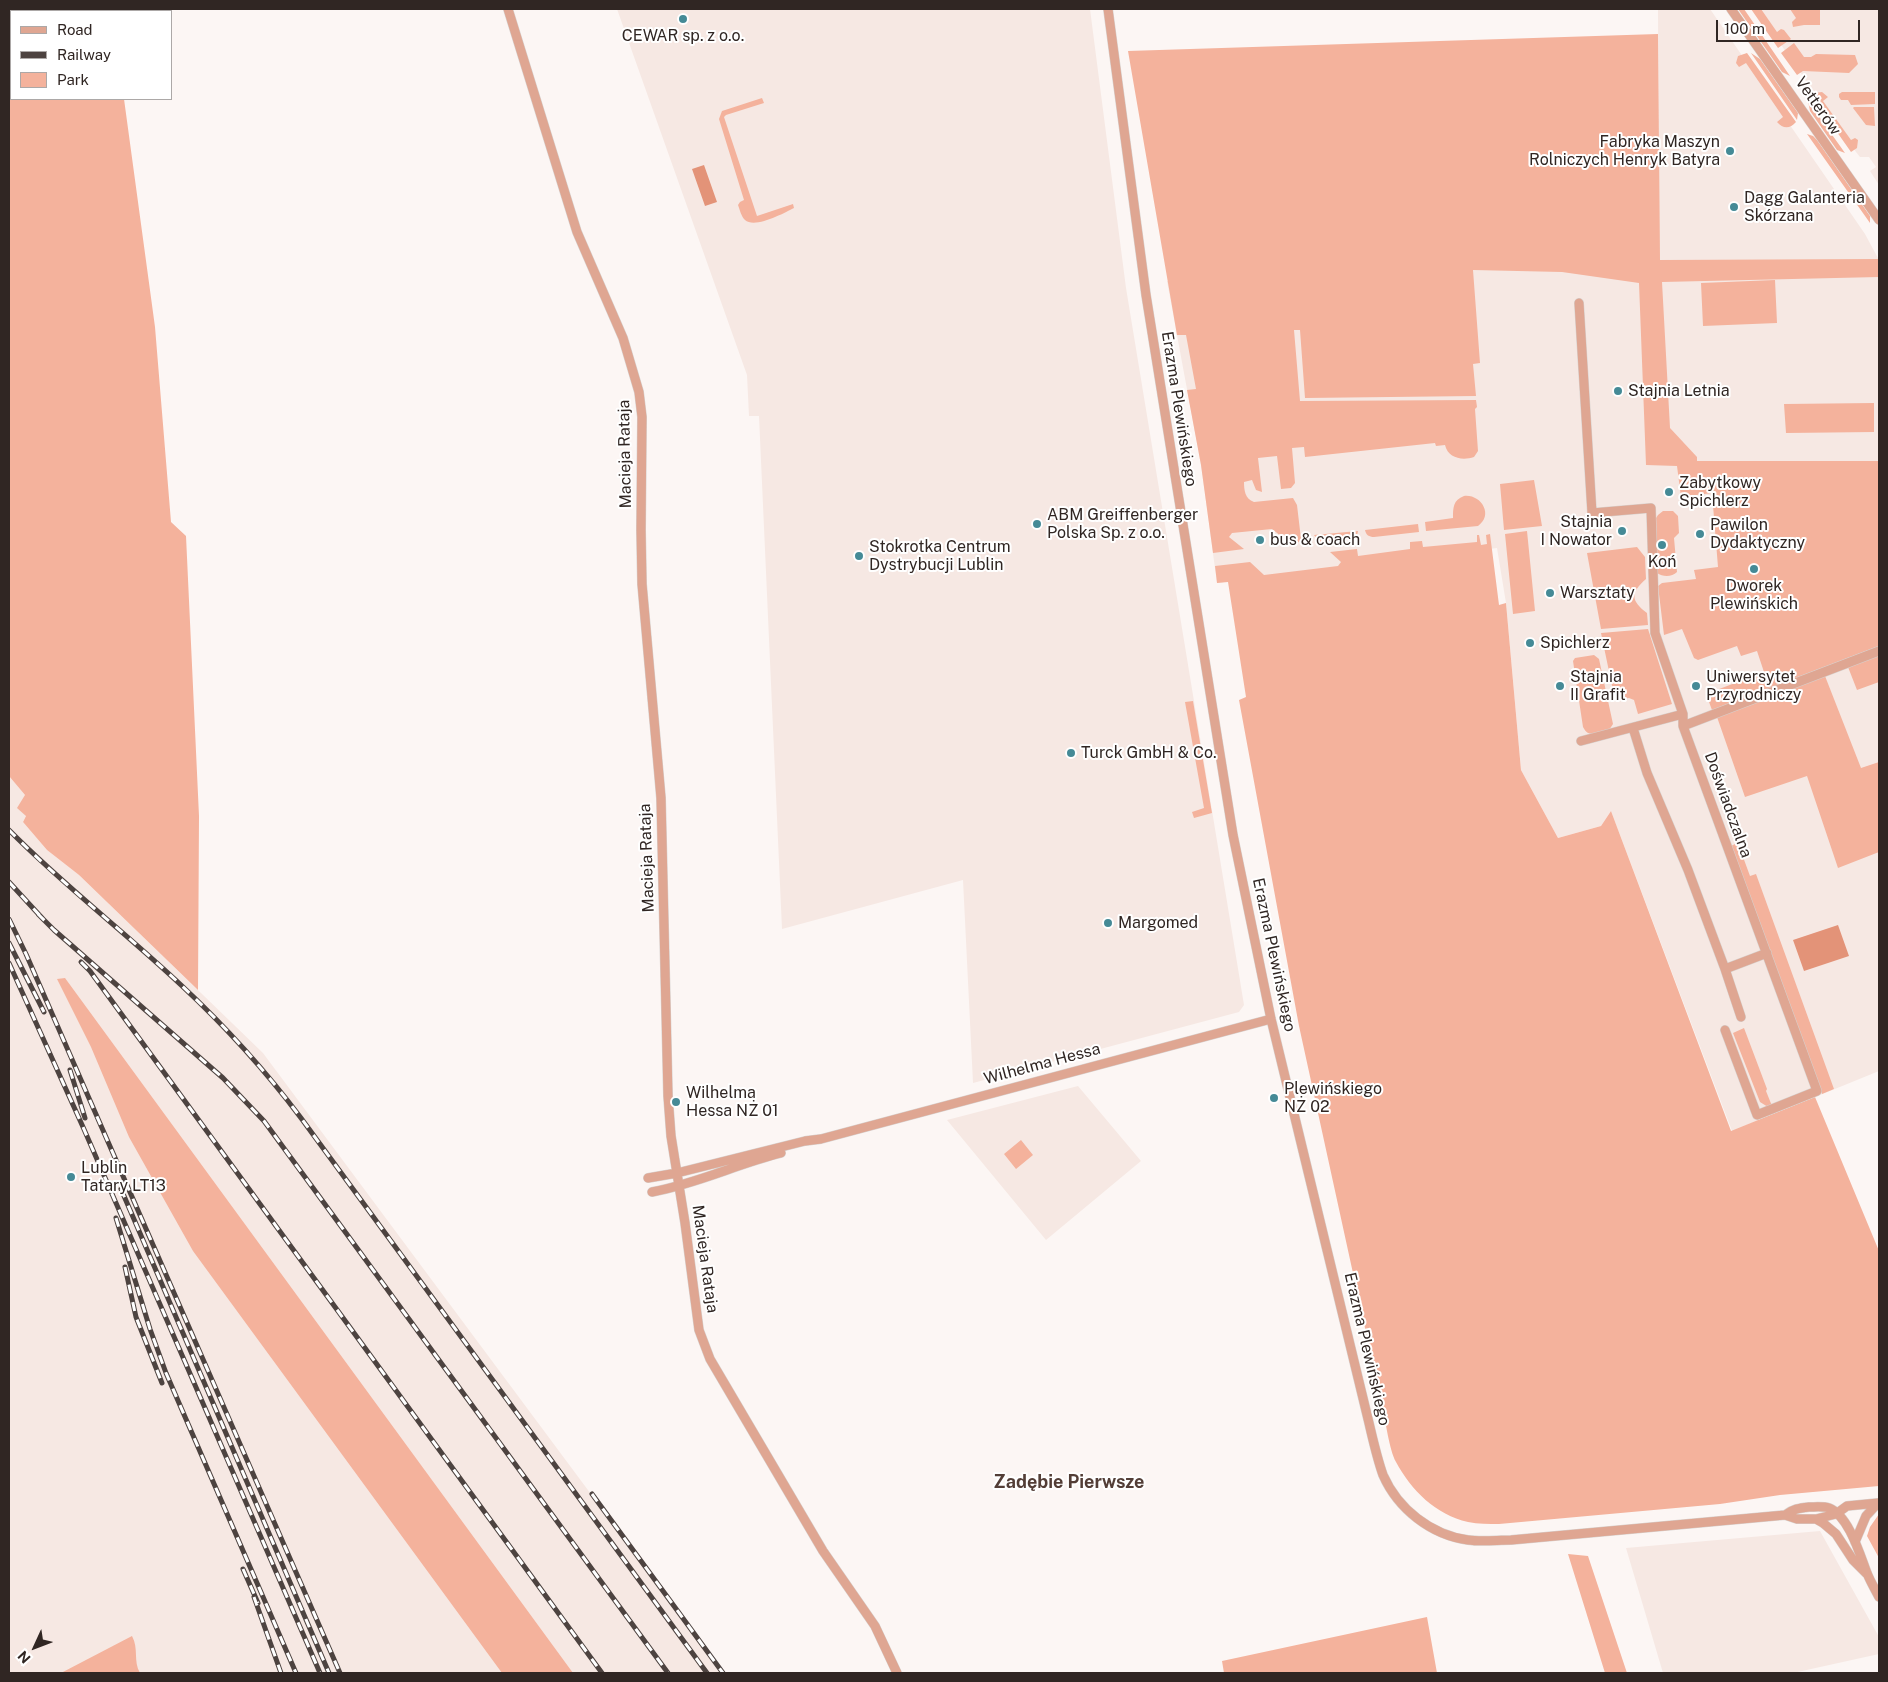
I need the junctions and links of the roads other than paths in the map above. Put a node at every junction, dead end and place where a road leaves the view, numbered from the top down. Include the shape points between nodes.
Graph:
1 (508, 9) edge
2 (1108, 9) edge
3 (1731, 9) edge
4 (1879, 220) edge
5 (1579, 303) dead end
6 (1879, 651) edge
7 (1683, 714) junction
8 (1683, 726) junction
9 (1633, 728) junction
10 (1581, 741) dead end
11 (1767, 953) junction
12 (1724, 969) junction
13 (1741, 1017) dead end
14 (1271, 1019) junction
15 (1725, 1030) dead end
16 (821, 1139) junction
17 (677, 1173) junction
18 (648, 1178) dead end
19 (679, 1187) junction
20 (652, 1192) dead end
21 (1836, 1514) junction
22 (1784, 1515) junction
23 (1816, 1519) junction
24 (1828, 1528) junction
25 (1855, 1542) junction
26 (1867, 1574) junction
27 (1879, 1597) edge
28 (897, 1673) edge

1 - 17 street, Macieja Rataja via 578,232 623,338 639,392 642,417 642,584 661,798 668,1096
2 - 14 street, Erazma Plewińskiego via 1146,295 1186,544 1233,835
3 - 4 street, Vetterów
5 - 7 street via 1592,513 1651,508 1655,633
6 - 8 street
7 - 8 street
7 - 9 street
8 - 11 street, Doświadczalna
9 - 10 street
9 - 12 street via 1647,773 1688,870
11 - 12 street
11 - 15 street, Doświadczalna via 1817,1091 1757,1115
12 - 13 street
14 - 16 street, Wilhelma Hessa
14 - 22 street, Erazma Plewińskiego via 1379,1463 1392,1492 1407,1510 1439,1532 1469,1541
16 - 17 street, Wilhelma Hessa
16 - 19 street, Wilhelma Hessa via 809,1146 759,1159
17 - 18 street, Wilhelma Hessa
17 - 19 street, Macieja Rataja
19 - 20 street, Wilhelma Hessa
19 - 28 street, Macieja Rataja via 699,1330 710,1359 823,1551 875,1626
21 - 22 street, Erazma Plewińskiego via 1829,1508 1815,1507 1794,1508
21 - 23 street
21 - 24 street
21 - 25 street
21 - 25 street via 1847,1506 1878,1503 1866,1516
22 - 23 street, Erazma Plewińskiego
23 - 24 street
24 - 26 street
25 - 26 street
26 - 27 street

